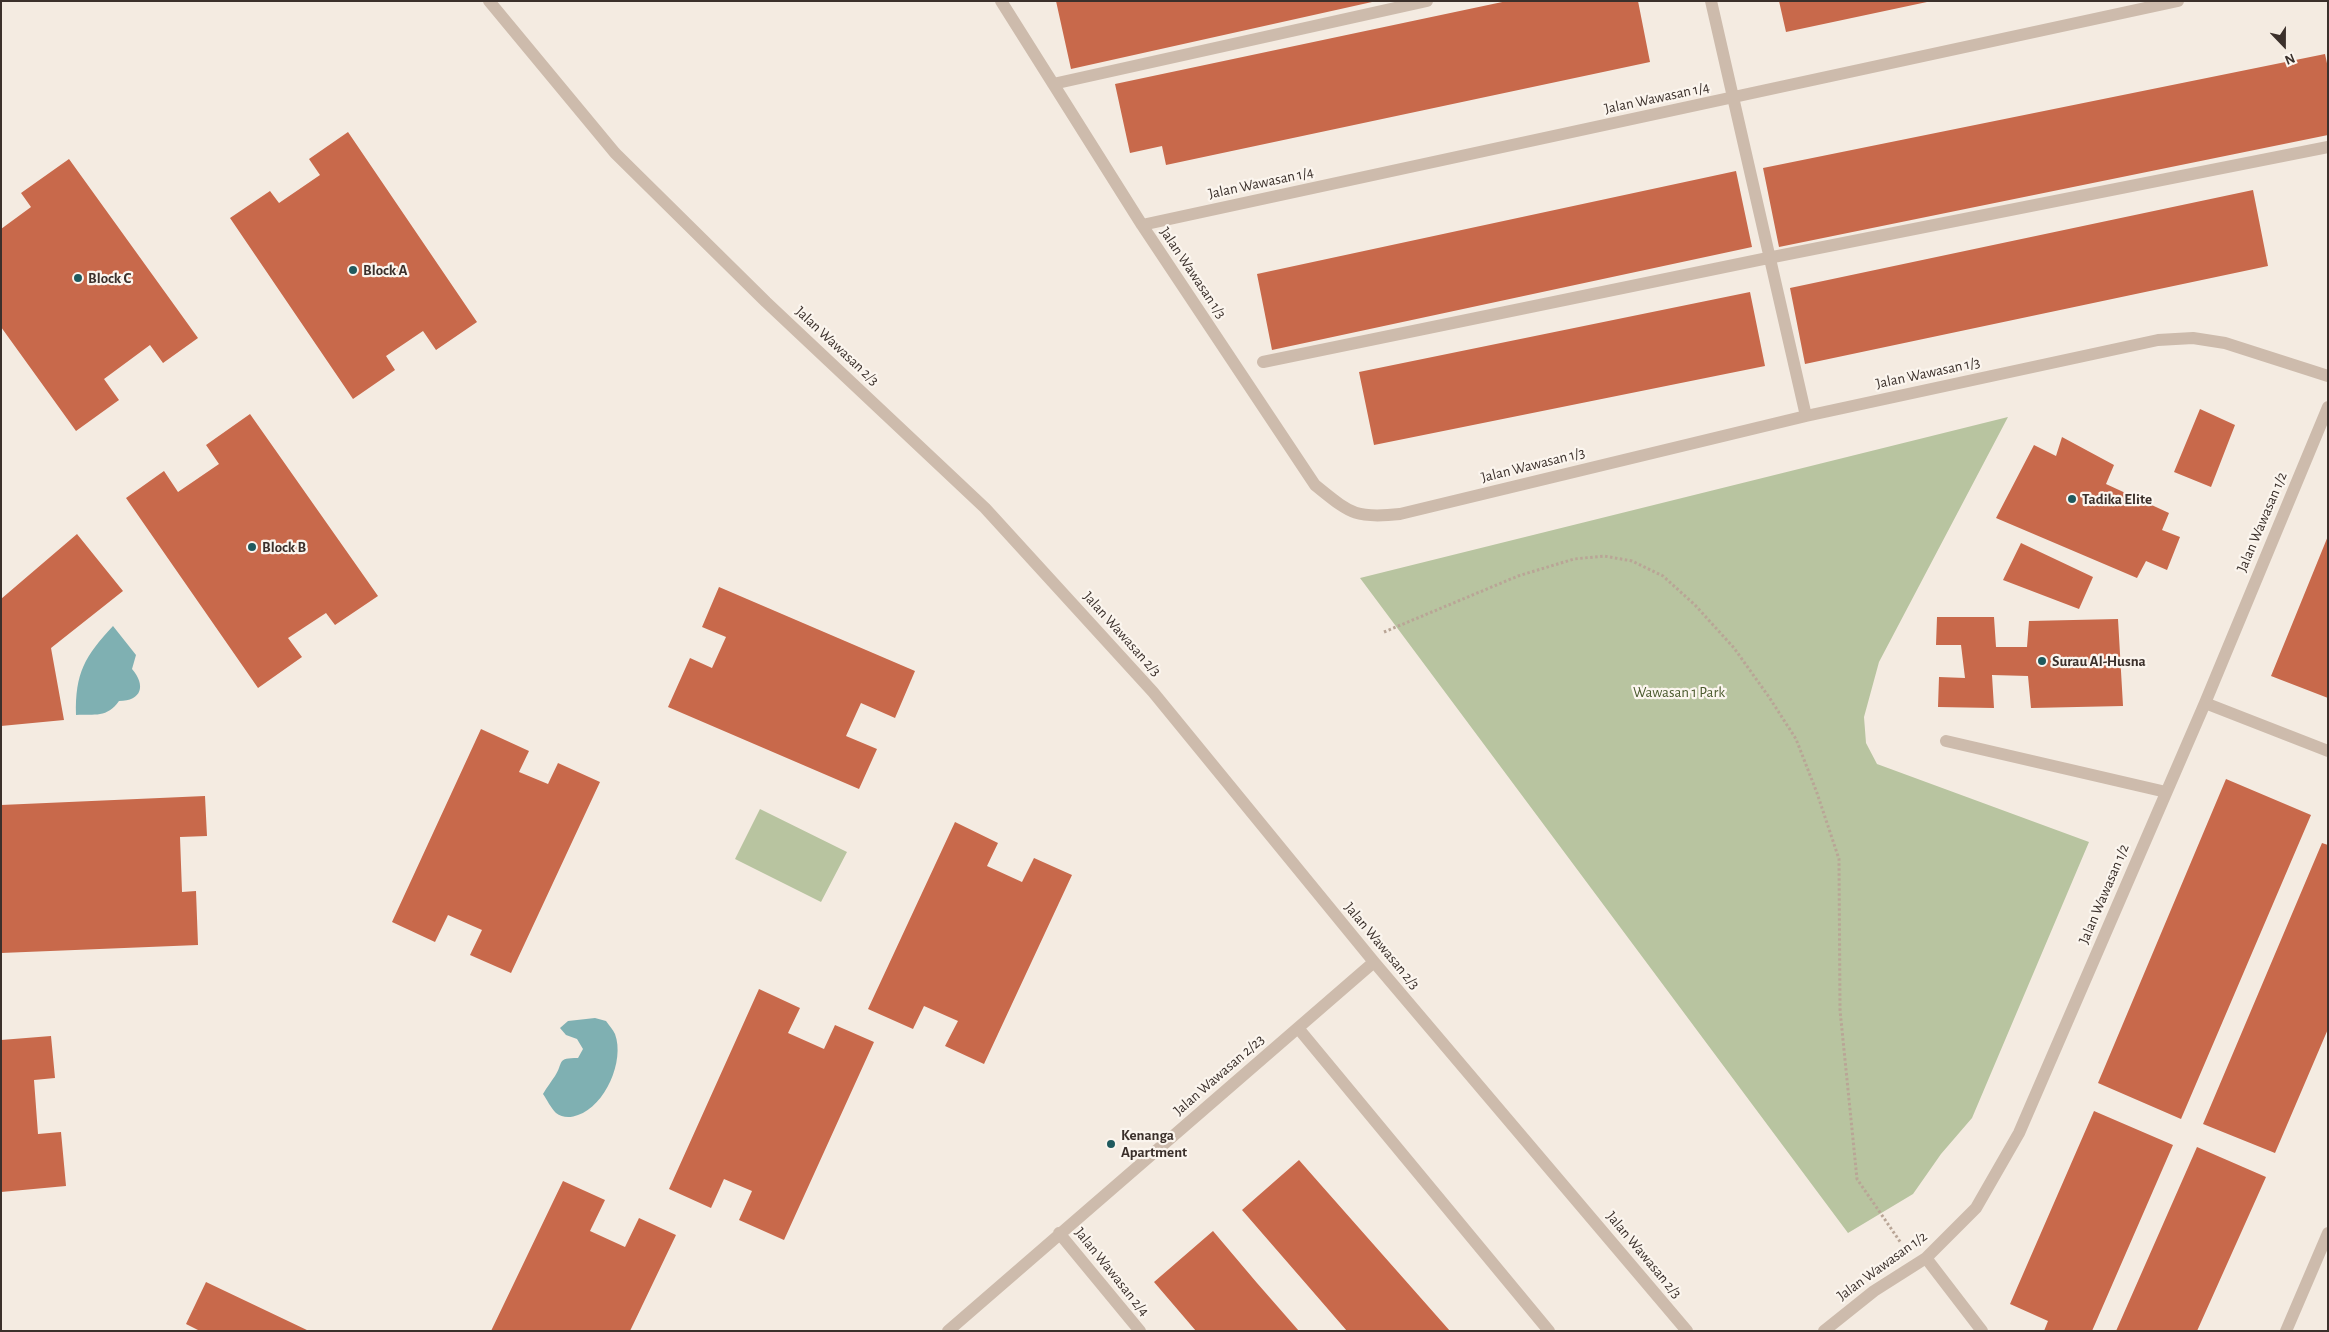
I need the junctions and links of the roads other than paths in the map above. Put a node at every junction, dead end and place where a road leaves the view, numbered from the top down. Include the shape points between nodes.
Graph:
1 (489, 1) edge
2 (1001, 1) edge
3 (1426, 1) edge
4 (1711, 1) edge
5 (2178, 1) edge
6 (1053, 84) junction
7 (1732, 98) junction
8 (2328, 147) edge
9 (1142, 225) junction
10 (1768, 258) junction
11 (1263, 362) dead end
12 (2328, 376) edge
13 (2328, 407) edge
14 (1806, 416) junction
15 (2205, 703) junction
16 (1946, 740) dead end
17 (2328, 751) edge
18 (2166, 792) junction
19 (1374, 962) junction
20 (1298, 1028) junction
21 (1059, 1233) junction
22 (2328, 1234) edge
23 (1920, 1262) junction
24 (948, 1331) edge
25 (1140, 1331) edge
26 (1550, 1331) edge
27 (1687, 1331) edge
28 (1824, 1331) edge
29 (1982, 1331) edge
30 (2286, 1331) edge

1 - 19 street, Jalan Wawasan 2/3 via 615,153 766,302 986,508 1153,692
2 - 6 street, Jalan Wawasan 1/3
3 - 6 street
4 - 7 street
5 - 7 street, Jalan Wawasan 1/4
6 - 9 street, Jalan Wawasan 1/3
7 - 9 street, Jalan Wawasan 1/4
7 - 10 street
8 - 10 street
9 - 14 street, Jalan Wawasan 1/3 via 1315,485 1351,512 1372,517 1400,514
10 - 11 street
10 - 14 street
12 - 14 street, Jalan Wawasan 1/3 via 2225,343 2193,338 2158,340
13 - 15 street, Jalan Wawasan 1/2
15 - 17 street
15 - 18 street, Jalan Wawasan 1/2
16 - 18 street
18 - 23 street, Jalan Wawasan 1/2 via 2019,1133 1976,1208
19 - 20 street, Jalan Wawasan 2/23
19 - 27 street, Jalan Wawasan 2/3
20 - 21 street, Jalan Wawasan 2/23
20 - 26 street
21 - 24 street, Jalan Wawasan 2/23
21 - 25 street, Jalan Wawasan 2/4
22 - 30 street
23 - 28 street, Jalan Wawasan 1/2 via 1874,1291
23 - 29 street

